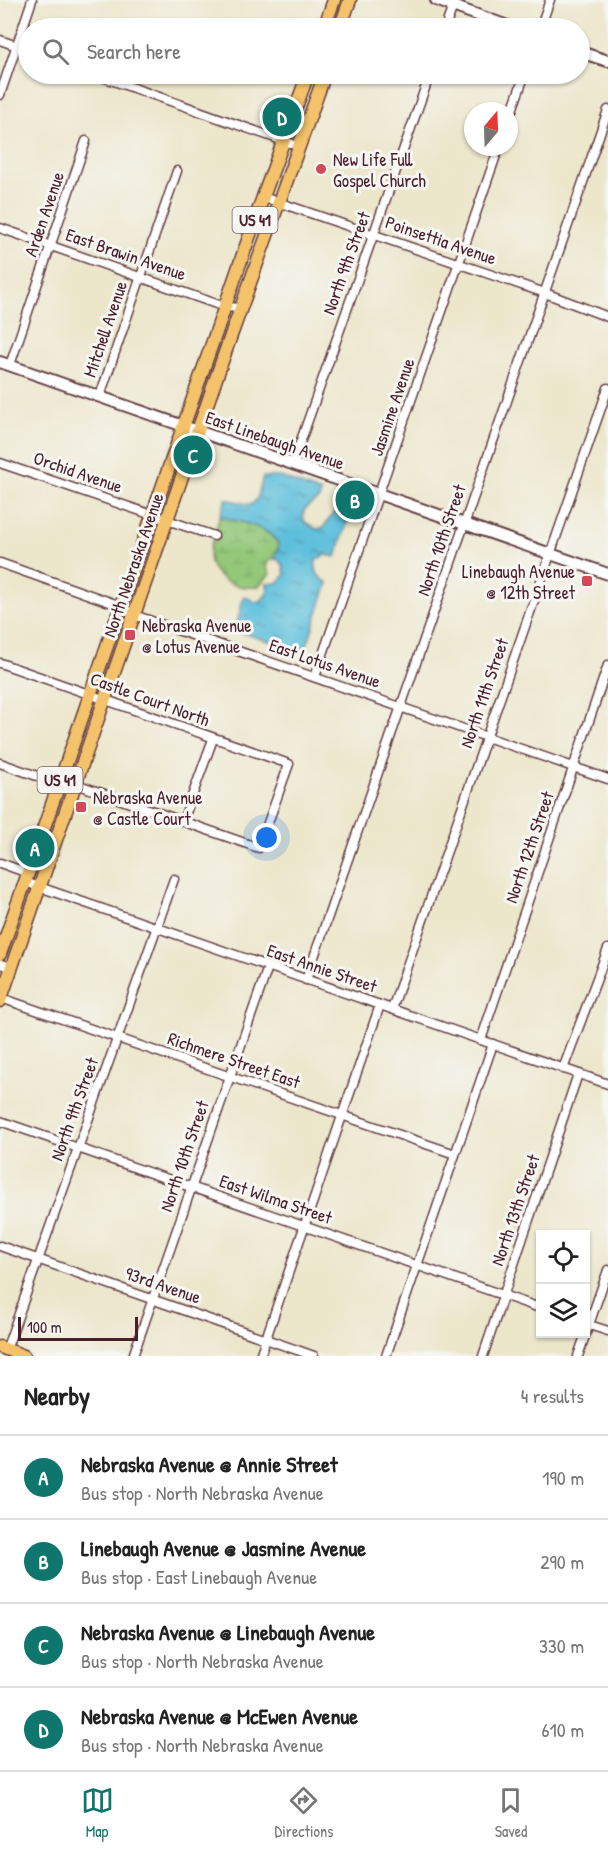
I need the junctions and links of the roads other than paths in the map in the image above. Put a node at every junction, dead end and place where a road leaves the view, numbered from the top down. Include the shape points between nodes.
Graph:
1 (32, 0) edge
2 (334, 0) edge
3 (350, 0) edge
4 (436, 0) edge
5 (550, 0) edge
6 (453, 6) junction
7 (26, 18) edge
8 (328, 18) edge
9 (344, 18) edge
10 (449, 18) edge
11 (486, 18) edge
12 (544, 18) edge
13 (0, 40) edge
14 (18, 43) edge
15 (17, 46) junction
16 (590, 55) edge
17 (608, 61) edge
18 (122, 84) edge
19 (304, 84) edge
20 (321, 84) edge
21 (427, 84) edge
22 (521, 84) edge
23 (0, 95) edge
24 (515, 102) edge
25 (608, 110) edge
26 (86, 141) dead end
27 (283, 141) junction
28 (298, 146) junction
29 (496, 156) edge
30 (177, 171) dead end
31 (263, 197) junction
32 (278, 202) junction
33 (0, 228) edge
34 (373, 234) junction
35 (51, 245) junction
36 (459, 264) junction
37 (140, 276) junction
38 (545, 293) junction
39 (225, 307) junction
40 (241, 308) junction
41 (608, 317) edge
42 (5, 363) edge
43 (608, 388) edge
44 (100, 396) junction
45 (183, 427) junction
46 (198, 432) junction
47 (0, 462) edge
48 (293, 463) junction
49 (380, 494) junction
50 (152, 515) junction
51 (167, 520) junction
52 (464, 524) junction
53 (213, 536) dead end
54 (550, 553) junction
55 (0, 563) edge
56 (608, 574) edge
57 (121, 606) junction
58 (134, 615) junction
59 (0, 663) edge
60 (608, 664) edge
61 (315, 677) junction
62 (90, 694) junction
63 (105, 700) junction
64 (401, 706) junction
65 (486, 737) junction
66 (213, 739) junction
67 (0, 763) edge
68 (573, 766) junction
69 (608, 779) edge
70 (59, 784) junction
71 (75, 786) junction
72 (183, 821) junction
73 (0, 863) edge
74 (27, 878) junction
75 (174, 879) dead end
76 (40, 887) junction
77 (156, 928) junction
78 (608, 949) edge
79 (0, 954) edge
80 (6, 965) edge
81 (268, 967) junction
82 (306, 980) junction
83 (1, 999) edge
84 (380, 1005) junction
85 (392, 1010) junction
86 (117, 1037) junction
87 (481, 1040) junction
88 (493, 1044) junction
89 (563, 1069) junction
90 (578, 1074) junction
91 (229, 1076) junction
92 (608, 1084) edge
93 (342, 1115) junction
94 (0, 1121) edge
95 (77, 1147) junction
96 (455, 1154) junction
97 (191, 1187) junction
98 (304, 1226) junction
99 (0, 1246) edge
100 (38, 1259) junction
101 (417, 1265) junction
102 (608, 1270) edge
103 (504, 1295) junction
104 (153, 1299) junction
105 (536, 1307) edge
106 (590, 1316) edge
107 (590, 1325) edge
108 (608, 1331) edge
109 (266, 1338) junction
110 (583, 1338) edge
111 (3, 1348) edge
112 (24, 1356) edge
113 (133, 1356) edge
114 (260, 1356) edge
115 (314, 1356) edge
116 (386, 1356) edge
117 (483, 1356) edge
118 (578, 1356) edge

1 - 7 street
2 - 8 main road
3 - 9 main road
4 - 6 street
5 - 12 street
6 - 10 street
6 - 11 street
13 - 15 street
14 - 15 street
15 - 23 street
16 - 17 street
18 - 27 street
19 - 27 main road, North Nebraska Avenue / US 41
20 - 28 main road, North Nebraska Avenue / US 41
21 - 34 street, North 9th Street
22 - 24 street
25 - 38 street, North 10th Street
26 - 35 street, Arden Avenue
27 - 28 street
27 - 31 main road, North Nebraska Avenue / US 41
28 - 32 main road, North Nebraska Avenue / US 41
29 - 36 street, Jasmine Avenue
30 - 37 street, Mitchell Avenue
31 - 32 street, Poinsettia Avenue
31 - 39 main road, North Nebraska Avenue / US 41
32 - 34 street, Poinsettia Avenue
32 - 40 main road, North Nebraska Avenue / US 41
33 - 35 street, East Brawin Avenue
34 - 36 street, Poinsettia Avenue
34 - 48 street, North 9th Street
35 - 37 street, East Brawin Avenue
35 - 42 street, Arden Avenue
36 - 38 street, Poinsettia Avenue
36 - 49 street, Jasmine Avenue
37 - 39 street, East Brawin Avenue
37 - 44 street, Mitchell Avenue
38 - 41 street, Poinsettia Avenue
38 - 52 street, North 10th Street
39 - 40 street, East Brawin Avenue
39 - 45 main road, North Nebraska Avenue / US 41
40 - 46 main road, North Nebraska Avenue / US 41
42 - 44 street, East Linebaugh Avenue
43 - 54 street, North 11th Street
44 - 45 street, East Linebaugh Avenue
45 - 46 street, East Linebaugh Avenue
45 - 50 main road, North Nebraska Avenue / US 41
46 - 48 street, East Linebaugh Avenue
46 - 51 main road, North Nebraska Avenue / US 41
47 - 50 street, Orchid Avenue
48 - 49 street, East Linebaugh Avenue
49 - 52 street, East Linebaugh Avenue
49 - 61 street, Jasmine Avenue
50 - 51 street, Orchid Avenue
50 - 57 main road, North Nebraska Avenue / US 41
51 - 53 street, Orchid Avenue
51 - 58 main road, North Nebraska Avenue / US 41
52 - 54 street, East Linebaugh Avenue
52 - 64 street, North 10th Street
54 - 56 street, East Linebaugh Avenue
54 - 65 street, North 11th Street
55 - 57 street, East Lotus Avenue
57 - 58 street, East Lotus Avenue
57 - 62 main road, North Nebraska Avenue / US 41
58 - 61 street, East Lotus Avenue
58 - 63 main road, North Nebraska Avenue / US 41
59 - 62 street, Castle Court North
60 - 68 street, North 12th Street
61 - 64 street, East Lotus Avenue
62 - 63 street, Castle Court North
62 - 70 main road, North Nebraska Avenue / US 41
63 - 66 street, Castle Court North
63 - 71 main road, North Nebraska Avenue / US 41
64 - 65 street, East Lotus Avenue
64 - 82 street, North 10th Street
65 - 68 street, East Lotus Avenue
65 - 85 street, North 11th Street
66 - 72 street
66 - 72 street, Castle Court North via 289,764 259,848
67 - 70 street
68 - 69 street, East Lotus Avenue
68 - 87 street, North 12th Street
70 - 71 street
70 - 74 main road, North Nebraska Avenue / US 41
71 - 72 street
71 - 76 main road, North Nebraska Avenue / US 41
73 - 74 street, East Annie Street
74 - 76 street, East Annie Street
74 - 79 main road, North Nebraska Avenue / US 41
75 - 77 street, North 9th Street
76 - 77 street, East Annie Street
76 - 80 main road, North Nebraska Avenue / US 41
77 - 81 street, East Annie Street
77 - 86 street, North 9th Street
78 - 89 street
80 - 83 main road, North Nebraska Avenue / US 41
81 - 82 street, East Annie Street
81 - 91 street, North 10th Street
82 - 84 street, East Annie Street
83 - 86 street, Richmere Street East
84 - 85 street, East Annie Street
84 - 93 street
85 - 87 street, East Annie Street
86 - 91 street, Richmere Street East
86 - 95 street, North 9th Street
87 - 88 street, East Annie Street
88 - 89 street, East Annie Street
88 - 96 street
89 - 90 street, East Annie Street
90 - 92 street, East Annie Street
90 - 103 street, North 13th Street
91 - 93 street, Richmere Street East
91 - 97 street, North 10th Street
93 - 96 street, Richmere Street East
93 - 98 street
94 - 95 street, East Wilma Street
95 - 97 street, East Wilma Street
95 - 100 street, North 9th Street
96 - 101 street
97 - 98 street, East Wilma Street
97 - 104 street, North 10th Street
98 - 101 street, East Wilma Street
98 - 109 street
99 - 100 street, 93rd Avenue
100 - 104 street, 93rd Avenue
100 - 111 street, North 9th Street
101 - 103 street, East Wilma Street
101 - 116 street
102 - 106 street
103 - 105 street, East Wilma Street
103 - 117 street, North 13th Street
104 - 109 street, 93rd Avenue
104 - 113 street, North 10th Street
107 - 108 street
109 - 114 street
109 - 115 street, 93rd Avenue
110 - 118 street
111 - 112 main road

